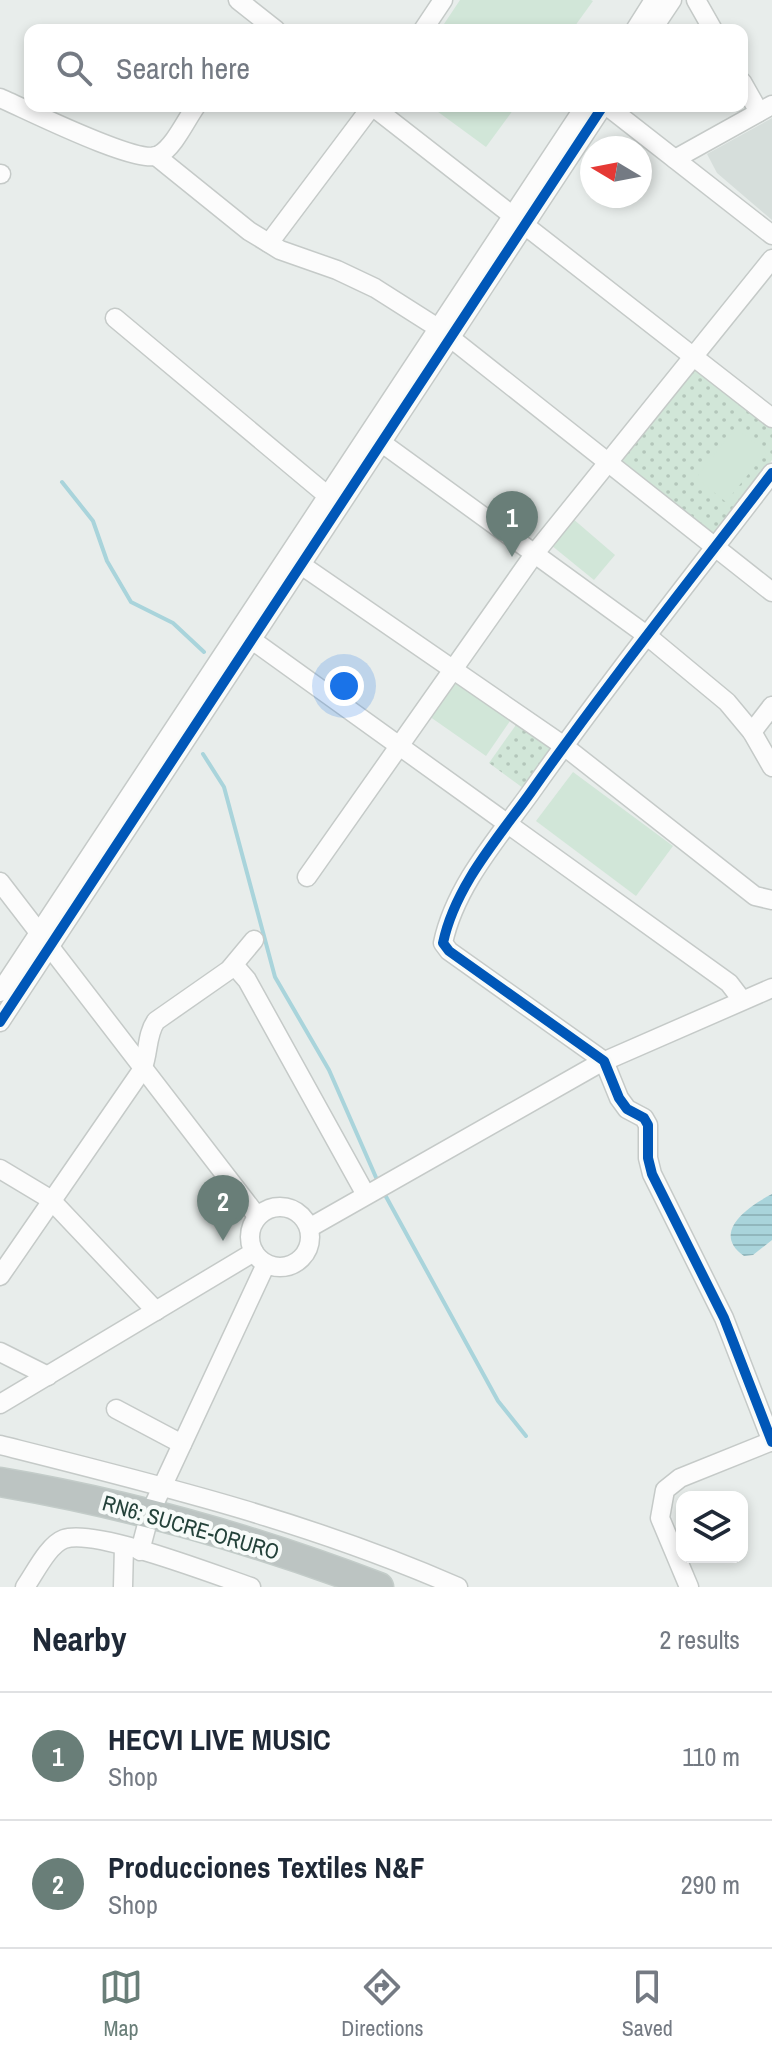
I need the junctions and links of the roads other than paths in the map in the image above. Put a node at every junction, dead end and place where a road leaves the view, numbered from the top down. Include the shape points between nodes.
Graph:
1 (238, 0) edge
2 (443, 0) edge
3 (654, 0) edge
4 (672, 0) edge
5 (696, 0) edge
6 (253, 23) edge
7 (427, 24) edge
8 (639, 24) edge
9 (656, 24) edge
10 (710, 24) edge
11 (748, 88) edge
12 (0, 98) edge
13 (766, 108) edge
14 (24, 111) edge
15 (26, 112) edge
16 (192, 112) edge
17 (367, 112) edge
18 (380, 112) edge
19 (582, 112) edge
20 (600, 112) edge
21 (613, 112) edge
22 (156, 156) junction
23 (675, 159) junction
24 (520, 219) junction
25 (772, 235) edge
26 (269, 243) junction
27 (772, 259) edge
28 (115, 318) dead end
29 (444, 333) junction
30 (692, 355) junction
31 (772, 418) edge
32 (375, 438) junction
33 (609, 462) junction
34 (772, 473) edge
35 (328, 496) junction
36 (715, 547) junction
37 (535, 553) junction
38 (294, 561) junction
39 (772, 592) edge
40 (645, 634) junction
41 (252, 640) junction
42 (451, 671) junction
43 (772, 706) edge
44 (752, 732) junction
45 (397, 745) junction
46 (564, 746) junction
47 (772, 767) edge
48 (510, 822) junction
49 (307, 877) dead end
50 (0, 882) edge
51 (772, 900) edge
52 (44, 937) junction
53 (254, 940) dead end
54 (234, 965) junction
55 (772, 988) edge
56 (0, 992) edge
57 (742, 1000) junction
58 (0, 1022) edge
59 (604, 1061) junction
60 (142, 1070) junction
61 (0, 1169) edge
62 (366, 1195) junction
63 (50, 1199) junction
64 (257, 1216) junction
65 (309, 1228) junction
66 (260, 1258) junction
67 (0, 1276) edge
68 (156, 1311) junction
69 (0, 1352) edge
70 (48, 1376) junction
71 (0, 1404) edge
72 (116, 1409) dead end
73 (772, 1441) edge
74 (182, 1444) junction
75 (0, 1445) edge
76 (0, 1482) edge
77 (162, 1486) junction
78 (150, 1513) junction
79 (132, 1548) junction
80 (25, 1587) edge
81 (123, 1587) edge
82 (251, 1587) edge
83 (379, 1587) edge
84 (458, 1587) edge
85 (689, 1587) edge

1 - 6 street
2 - 7 street
3 - 8 street
4 - 9 street
5 - 10 street
11 - 13 street
12 - 14 street
13 - 23 street
15 - 22 street via 131,155
16 - 22 street
17 - 26 street
18 - 24 street
19 - 24 street
20 - 24 street
21 - 23 street
22 - 26 street
23 - 25 street
24 - 29 street
24 - 30 street
26 - 29 street via 375,288
27 - 30 street
28 - 35 street
29 - 32 street
29 - 33 street
30 - 31 street
30 - 33 street
32 - 35 street
32 - 37 street
32 - 38 street
33 - 36 street
33 - 37 street
34 - 36 street
35 - 38 street
36 - 39 street
36 - 40 street
37 - 40 street
37 - 42 street
38 - 41 street
38 - 42 street
38 - 52 street
40 - 44 street via 727,702
40 - 46 street
41 - 45 street
41 - 52 street
42 - 45 street
42 - 46 street
43 - 44 street
44 - 47 street
45 - 48 street
45 - 49 street
46 - 48 street
46 - 51 street via 755,896
48 - 57 street via 729,983
48 - 59 street via 472,875 447,922 443,943
50 - 52 street
52 - 56 street
52 - 58 street
52 - 60 street
53 - 54 street
54 - 60 street via 156,1021
54 - 62 street
55 - 57 street
57 - 59 street
59 - 62 street
59 - 73 street via 619,1098 648,1125 652,1174 724,1318
60 - 63 street
60 - 64 street
61 - 63 street
62 - 65 street
63 - 67 street
63 - 68 street
64 - 65 street via 282,1206 299,1213
64 - 66 street via 250,1234
65 - 66 street via 308,1248 295,1263 286,1267
66 - 68 street
66 - 74 street
68 - 70 street
69 - 70 street
70 - 71 street
72 - 74 street
73 - 85 street via 680,1478 665,1490 660,1518
74 - 77 street
75 - 77 street
76 - 78 highway, RN6: SUCRE-ORURO
77 - 78 street
77 - 84 street via 311,1528
78 - 79 street
78 - 83 highway, RN6: SUCRE-ORURO
79 - 80 street via 64,1539
79 - 81 street
79 - 82 street

